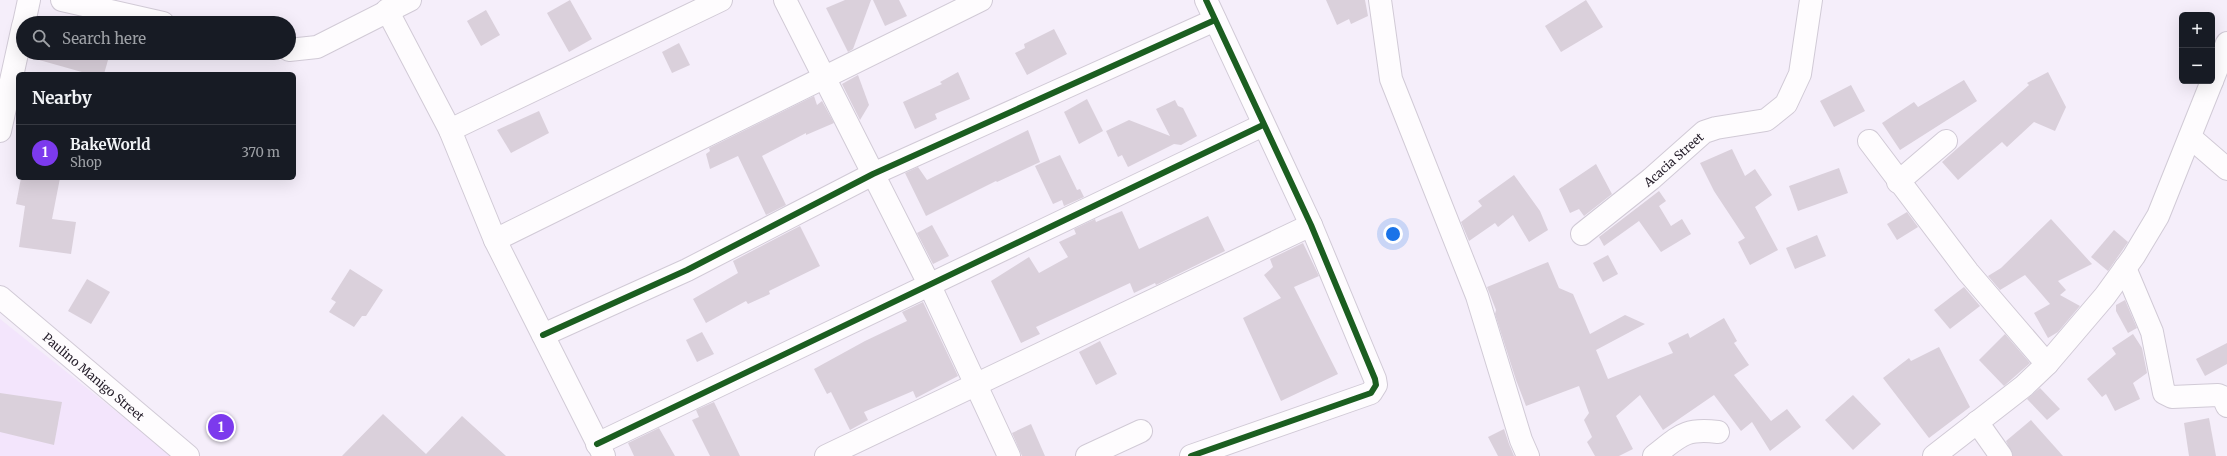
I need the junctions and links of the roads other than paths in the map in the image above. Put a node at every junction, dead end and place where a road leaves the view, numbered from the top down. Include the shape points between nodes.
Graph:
1 (29, 0) edge
2 (62, 0) edge
3 (410, 0) edge
4 (721, 0) edge
5 (784, 0) edge
6 (981, 0) edge
7 (1206, 0) edge
8 (1380, 0) edge
9 (1811, 0) edge
10 (388, 10) junction
11 (26, 16) edge
12 (132, 16) edge
13 (1215, 20) junction
14 (2227, 42) edge
15 (296, 50) edge
16 (16, 58) edge
17 (2215, 73) edge
18 (822, 77) junction
19 (2211, 84) edge
20 (1263, 125) junction
21 (450, 130) junction
22 (0, 131) edge
23 (2190, 137) junction
24 (1869, 141) dead end
25 (1946, 141) dead end
26 (2227, 169) edge
27 (873, 174) junction
28 (1898, 182) junction
29 (1311, 226) junction
30 (1582, 234) dead end
31 (495, 240) junction
32 (2126, 268) junction
33 (930, 286) junction
34 (0, 297) edge
35 (544, 335) junction
36 (2047, 364) junction
37 (975, 386) junction
38 (2227, 406) edge
39 (1977, 422) junction
40 (1141, 431) dead end
41 (1718, 432) dead end
42 (600, 450) edge
43 (1095, 454) edge
44 (188, 456) edge
45 (826, 456) edge
46 (1009, 456) edge
47 (1191, 456) edge
48 (1528, 456) edge
49 (1654, 456) edge
50 (1934, 456) edge
51 (2001, 456) edge

1 - 11 street
2 - 12 street
3 - 10 street
4 - 21 street
5 - 18 street
6 - 18 street
7 - 13 street
8 - 48 street via 1391,79 1477,296
9 - 30 street, Acacia Street via 1800,74 1786,104 1766,120 1704,132 1651,179
10 - 15 street via 317,48
10 - 21 street
13 - 20 street
13 - 27 street
14 - 17 street
16 - 22 street
18 - 27 street
18 - 31 street
19 - 23 street
20 - 29 street
20 - 33 street
21 - 31 street
23 - 26 street
23 - 32 street via 2158,216
24 - 28 street
25 - 28 street
27 - 33 street
27 - 35 street via 687,270
28 - 36 street via 1968,272
29 - 37 street
29 - 47 street via 1376,385 1371,393
31 - 35 street
32 - 36 street
32 - 38 street via 2152,332 2164,393 2172,397 2218,395 2224,397
33 - 37 street
33 - 42 street
34 - 44 street, Paulino Manigo Street
35 - 42 street
36 - 39 street via 2024,386
37 - 45 street
37 - 46 street
39 - 50 street
39 - 51 street
40 - 43 street
41 - 49 street via 1697,430 1684,433

